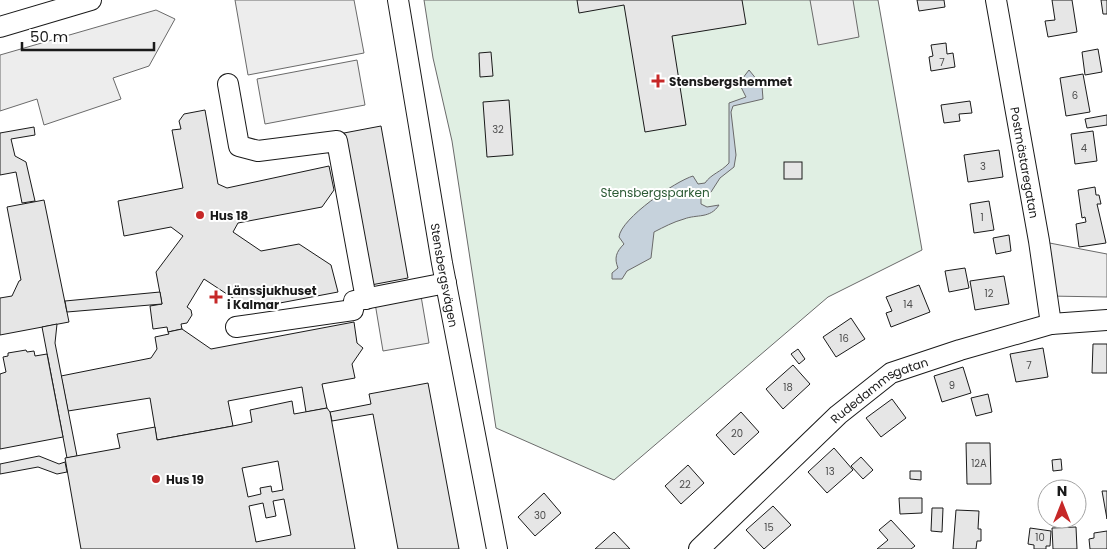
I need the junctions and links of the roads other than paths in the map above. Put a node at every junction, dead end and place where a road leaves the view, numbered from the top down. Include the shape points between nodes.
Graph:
1 (91, 0) edge
2 (398, 0) edge
3 (996, 0) edge
4 (0, 27) edge
5 (228, 84) dead end
6 (446, 283) junction
7 (366, 299) junction
8 (1107, 320) edge
9 (1051, 324) junction
10 (236, 327) dead end
11 (497, 549) edge
12 (699, 549) edge

1 - 4 street
2 - 6 street, Stensbergsvägen
3 - 9 street, Postmästaregatan
5 - 7 street via 239,146 258,151 336,141
6 - 7 street
6 - 11 street, Stensbergsvägen
7 - 10 street via 354,301 353,310
8 - 9 street, Rudedammsgatan
9 - 12 street, Rudedammsgatan via 891,373 838,415

